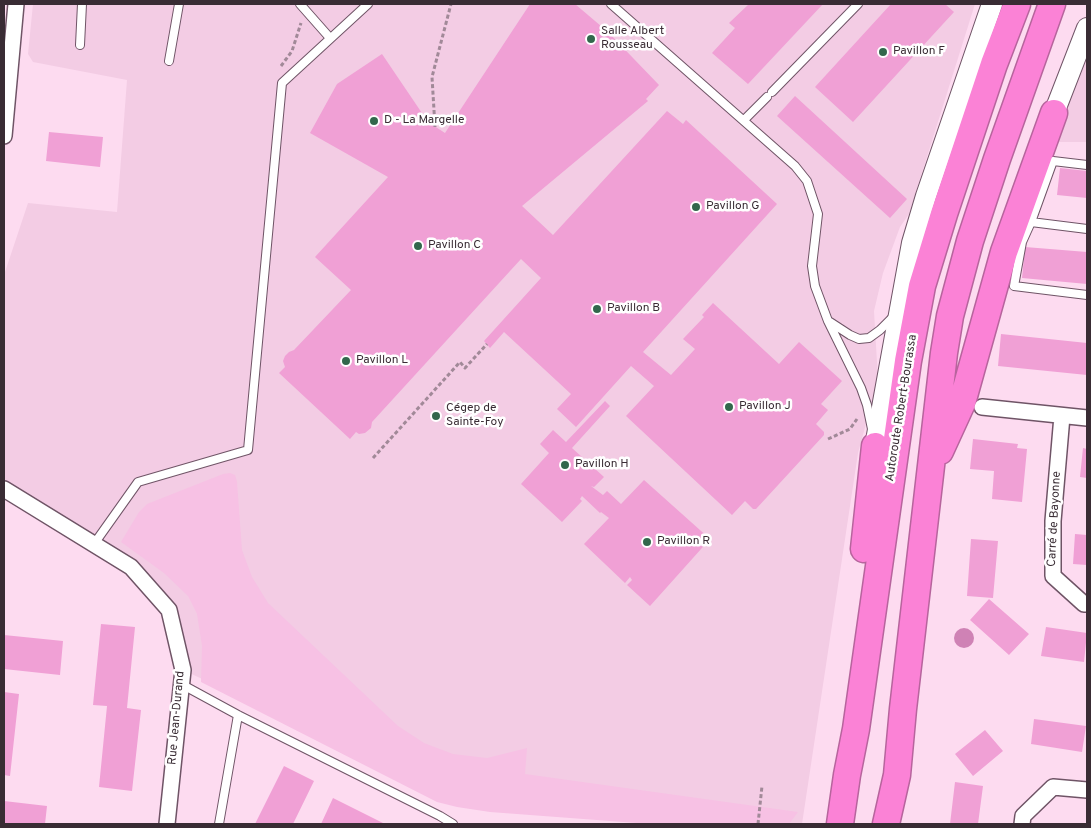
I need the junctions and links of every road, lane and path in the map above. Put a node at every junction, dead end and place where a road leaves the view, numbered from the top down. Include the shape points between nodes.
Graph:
1 (16, 4) edge
2 (82, 4) edge
3 (179, 4) edge
4 (300, 4) edge
5 (368, 4) edge
6 (451, 4) edge
7 (611, 4) edge
8 (858, 4) edge
9 (992, 4) edge
10 (1017, 4) edge
11 (1052, 4) edge
12 (310, 14) junction
13 (1087, 28) edge
14 (330, 38) junction
15 (80, 45) dead end
16 (169, 61) dead end
17 (282, 89) junction
18 (1054, 113) joint
19 (744, 120) junction
20 (434, 127) dead end
21 (4, 136) edge
22 (1087, 165) edge
23 (1031, 222) junction
24 (1087, 229) edge
25 (1087, 295) edge
26 (898, 313) junction
27 (828, 321) junction
28 (487, 344) dead end
29 (867, 406) junction
30 (982, 407) dead end
31 (1062, 416) junction
32 (1087, 418) edge
33 (828, 439) dead end
34 (875, 446) junction
35 (373, 458) dead end
36 (931, 473) junction
37 (4, 489) edge
38 (94, 544) junction
39 (1087, 604) edge
40 (181, 684) junction
41 (238, 715) junction
42 (856, 729) junction
43 (897, 775) junction
44 (762, 786) dead end
45 (1087, 790) edge
46 (439, 820) edge
47 (167, 824) edge
48 (219, 824) edge
49 (453, 824) edge
50 (758, 824) edge
51 (840, 824) edge
52 (886, 824) edge
53 (893, 824) edge
54 (1022, 824) edge

1 - 21 street
2 - 15 lane
3 - 16 lane
4 - 12 lane
5 - 14 lane
6 - 20 path via 432,77
7 - 19 lane
8 - 19 lane
9 - 26 main road via 912,242
10 - 42 highway, Autoroute Robert-Bourassa via 994,64 922,286 908,361
11 - 36 highway via 960,276 944,353
12 - 14 lane
12 - 17 path via 301,23 292,51 273,80 275,86
13 - 18 main road
14 - 17 lane via 282,83
17 - 38 lane via 248,450 138,482
18 - 36 highway via 1004,252 962,403
19 - 27 lane via 807,181 818,214 812,266
22 - 23 lane via 1053,162
23 - 24 lane
23 - 25 lane via 1022,242 1014,286
26 - 27 lane via 869,338 850,336
26 - 34 main road
27 - 29 lane
28 - 35 path via 466,368 460,362
29 - 33 path via 850,429
29 - 34 lane
30 - 31 street
31 - 32 street
31 - 39 street, Carré de Bayonne via 1053,521 1053,576
34 - 42 highway via 859,602
36 - 43 highway
37 - 38 street, Rue Jean-Durand
38 - 40 street, Rue Jean-Durand via 131,567 168,610 183,670
40 - 41 lane
40 - 47 street, Rue Jean-Durand
41 - 46 lane
41 - 48 lane
42 - 51 highway, Autoroute Robert-Bourassa
43 - 52 highway
43 - 53 highway
44 - 50 path
45 - 54 street via 1053,787 1023,816
46 - 49 lane

